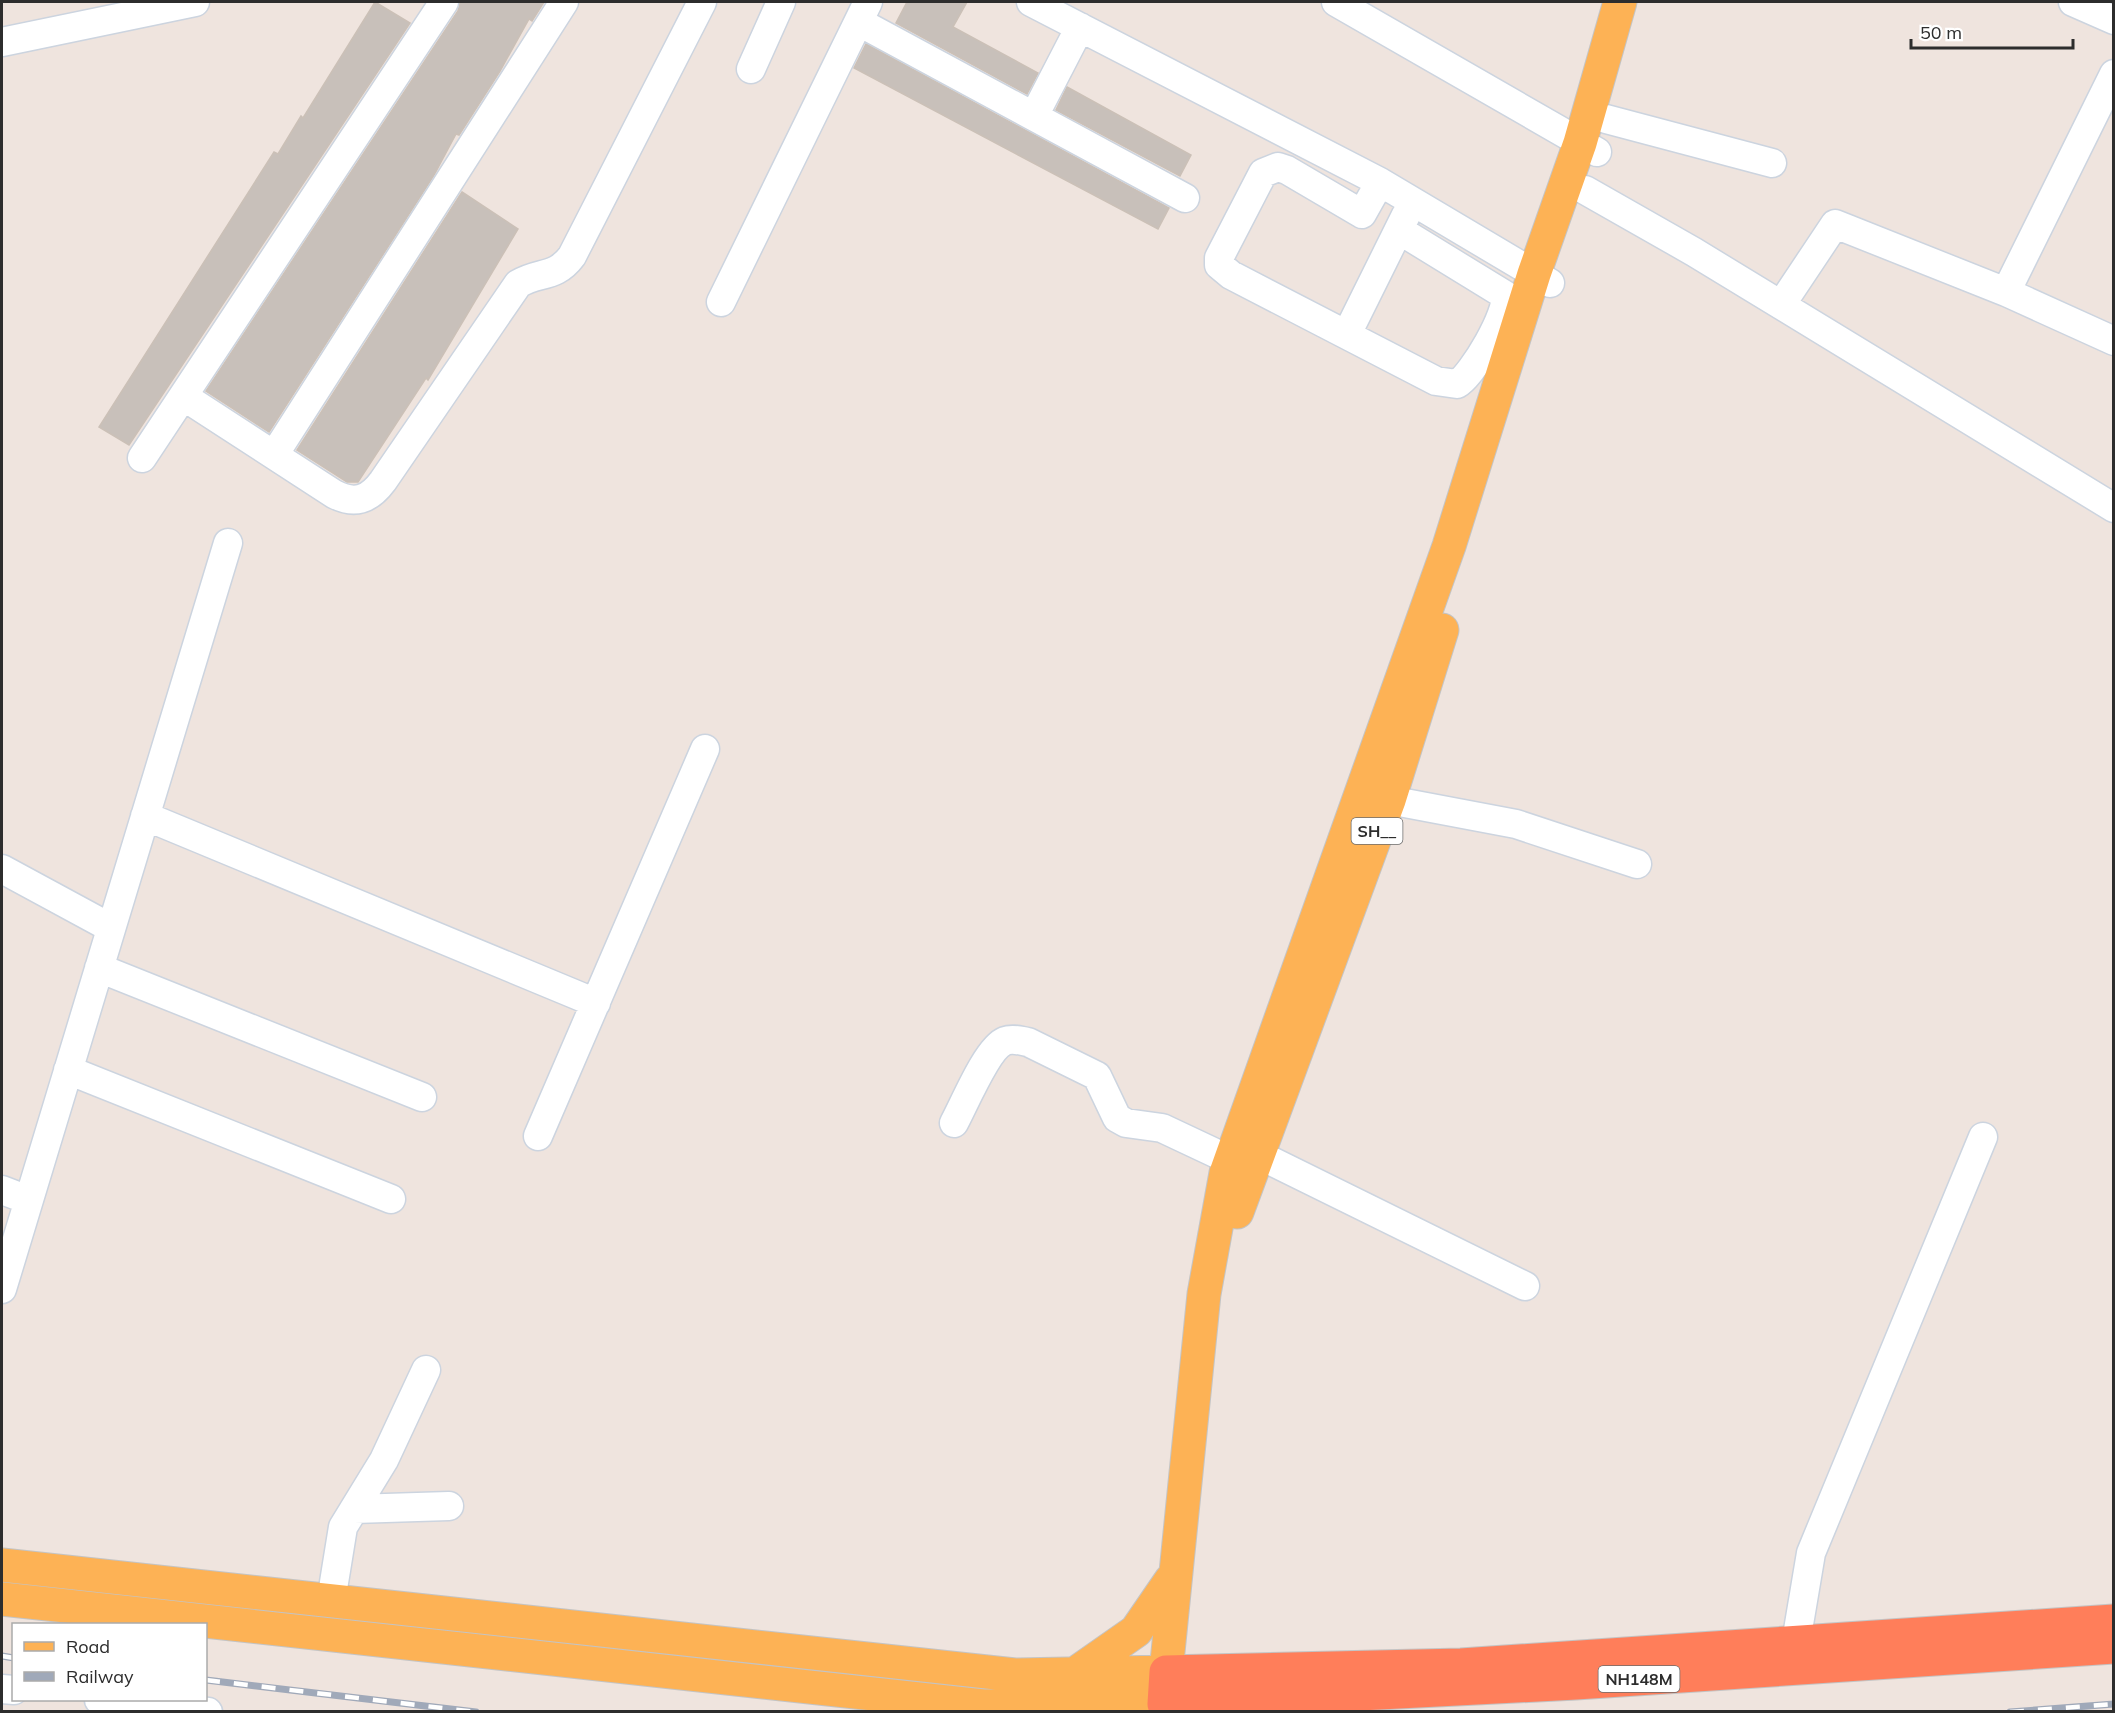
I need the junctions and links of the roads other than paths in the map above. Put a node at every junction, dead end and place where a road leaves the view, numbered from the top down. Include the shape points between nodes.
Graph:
1 (195, 2) edge
2 (444, 2) edge
3 (564, 2) edge
4 (702, 2) edge
5 (782, 2) edge
6 (1031, 2) edge
7 (1336, 2) edge
8 (1620, 2) edge
9 (1639, 2) edge
10 (2073, 2) edge
11 (864, 12) edge
12 (2114, 20) edge
13 (1080, 27) junction
14 (2, 42) edge
15 (751, 69) dead end
16 (2114, 74) edge
17 (1034, 116) junction
18 (1606, 119) junction
19 (1588, 148) junction
20 (1772, 163) dead end
21 (1380, 182) junction
22 (1585, 190) junction
23 (1185, 198) dead end
24 (1414, 200) junction
25 (1399, 230) junction
26 (1542, 279) junction
27 (2006, 292) junction
28 (721, 302) dead end
29 (1781, 305) junction
30 (1347, 334) junction
31 (2114, 341) edge
32 (183, 396) junction
33 (274, 455) junction
34 (142, 458) dead end
35 (2114, 508) edge
36 (228, 543) dead end
37 (705, 749) dead end
38 (1389, 800) junction
39 (145, 816) junction
40 (1637, 864) dead end
41 (2, 869) edge
42 (111, 928) junction
43 (99, 968) junction
44 (596, 1003) junction
45 (68, 1070) junction
46 (422, 1097) dead end
47 (954, 1123) dead end
48 (538, 1136) dead end
49 (1983, 1137) dead end
50 (1264, 1163) junction
51 (2, 1190) edge
52 (391, 1199) dead end
53 (28, 1200) junction
54 (1525, 1286) dead end
55 (2, 1289) edge
56 (426, 1370) dead end
57 (449, 1506) dead end
58 (354, 1509) junction
59 (2, 1565) edge
60 (1176, 1572) junction
61 (2, 1599) edge
62 (331, 1601) junction
63 (2114, 1620) edge
64 (1796, 1642) junction
65 (2114, 1647) edge
66 (1076, 1673) junction
67 (1185, 1694) edge
68 (108, 1701) edge
69 (208, 1712) edge

1 - 14 street
2 - 32 street
3 - 33 street
4 - 33 street via 572,256 555,272 530,277 514,290 375,492 357,501 345,500
5 - 15 street
6 - 13 street
7 - 19 street
8 - 19 main road, SH__
9 - 18 main road, SH__
10 - 12 street
11 - 17 street
11 - 28 street
13 - 17 street
13 - 21 street
16 - 27 street
17 - 23 street
18 - 19 main road, SH__
18 - 20 street
19 - 22 main road, SH__
19 - 26 main road, SH__
21 - 24 street
21 - 30 street via 1362,214 1287,170 1268,169 1219,258 1219,265 1231,275
22 - 26 main road, SH__
22 - 29 street
24 - 25 street
24 - 26 street
25 - 30 street
25 - 30 street via 1495,287 1505,295 1503,311 1472,371 1457,384 1436,381
26 - 38 main road, SH__
26 - 50 main road, SH__ via 1336,867
27 - 29 street via 1835,224
27 - 31 street
29 - 35 street
32 - 33 street
32 - 34 street
36 - 39 street
37 - 44 street
38 - 40 street via 1516,824
38 - 50 main road, SH__
39 - 42 street
39 - 44 street
41 - 42 street
42 - 43 street
43 - 45 street
43 - 46 street
44 - 48 street
45 - 52 street
45 - 53 street
47 - 50 street via 991,1054 1006,1040 1016,1040 1028,1042 1097,1076 1117,1118 1126,1123 1162,1128
49 - 64 street via 1811,1553
50 - 54 street
50 - 60 main road, SH__ via 1203,1294
50 - 67 main road, SH__ via 1235,1217 1211,1380
51 - 53 street
53 - 55 street
56 - 58 street via 384,1460
57 - 58 street
58 - 62 street via 341,1537
59 - 62 main road
60 - 66 main road via 1136,1631
60 - 67 main road, SH__
61 - 67 main road via 983,1706
62 - 66 main road via 1015,1675
63 - 64 highway, NH148M
64 - 67 highway, NH148M via 1461,1665
65 - 67 highway, NH148M via 1623,1680
66 - 67 main road
68 - 69 street

